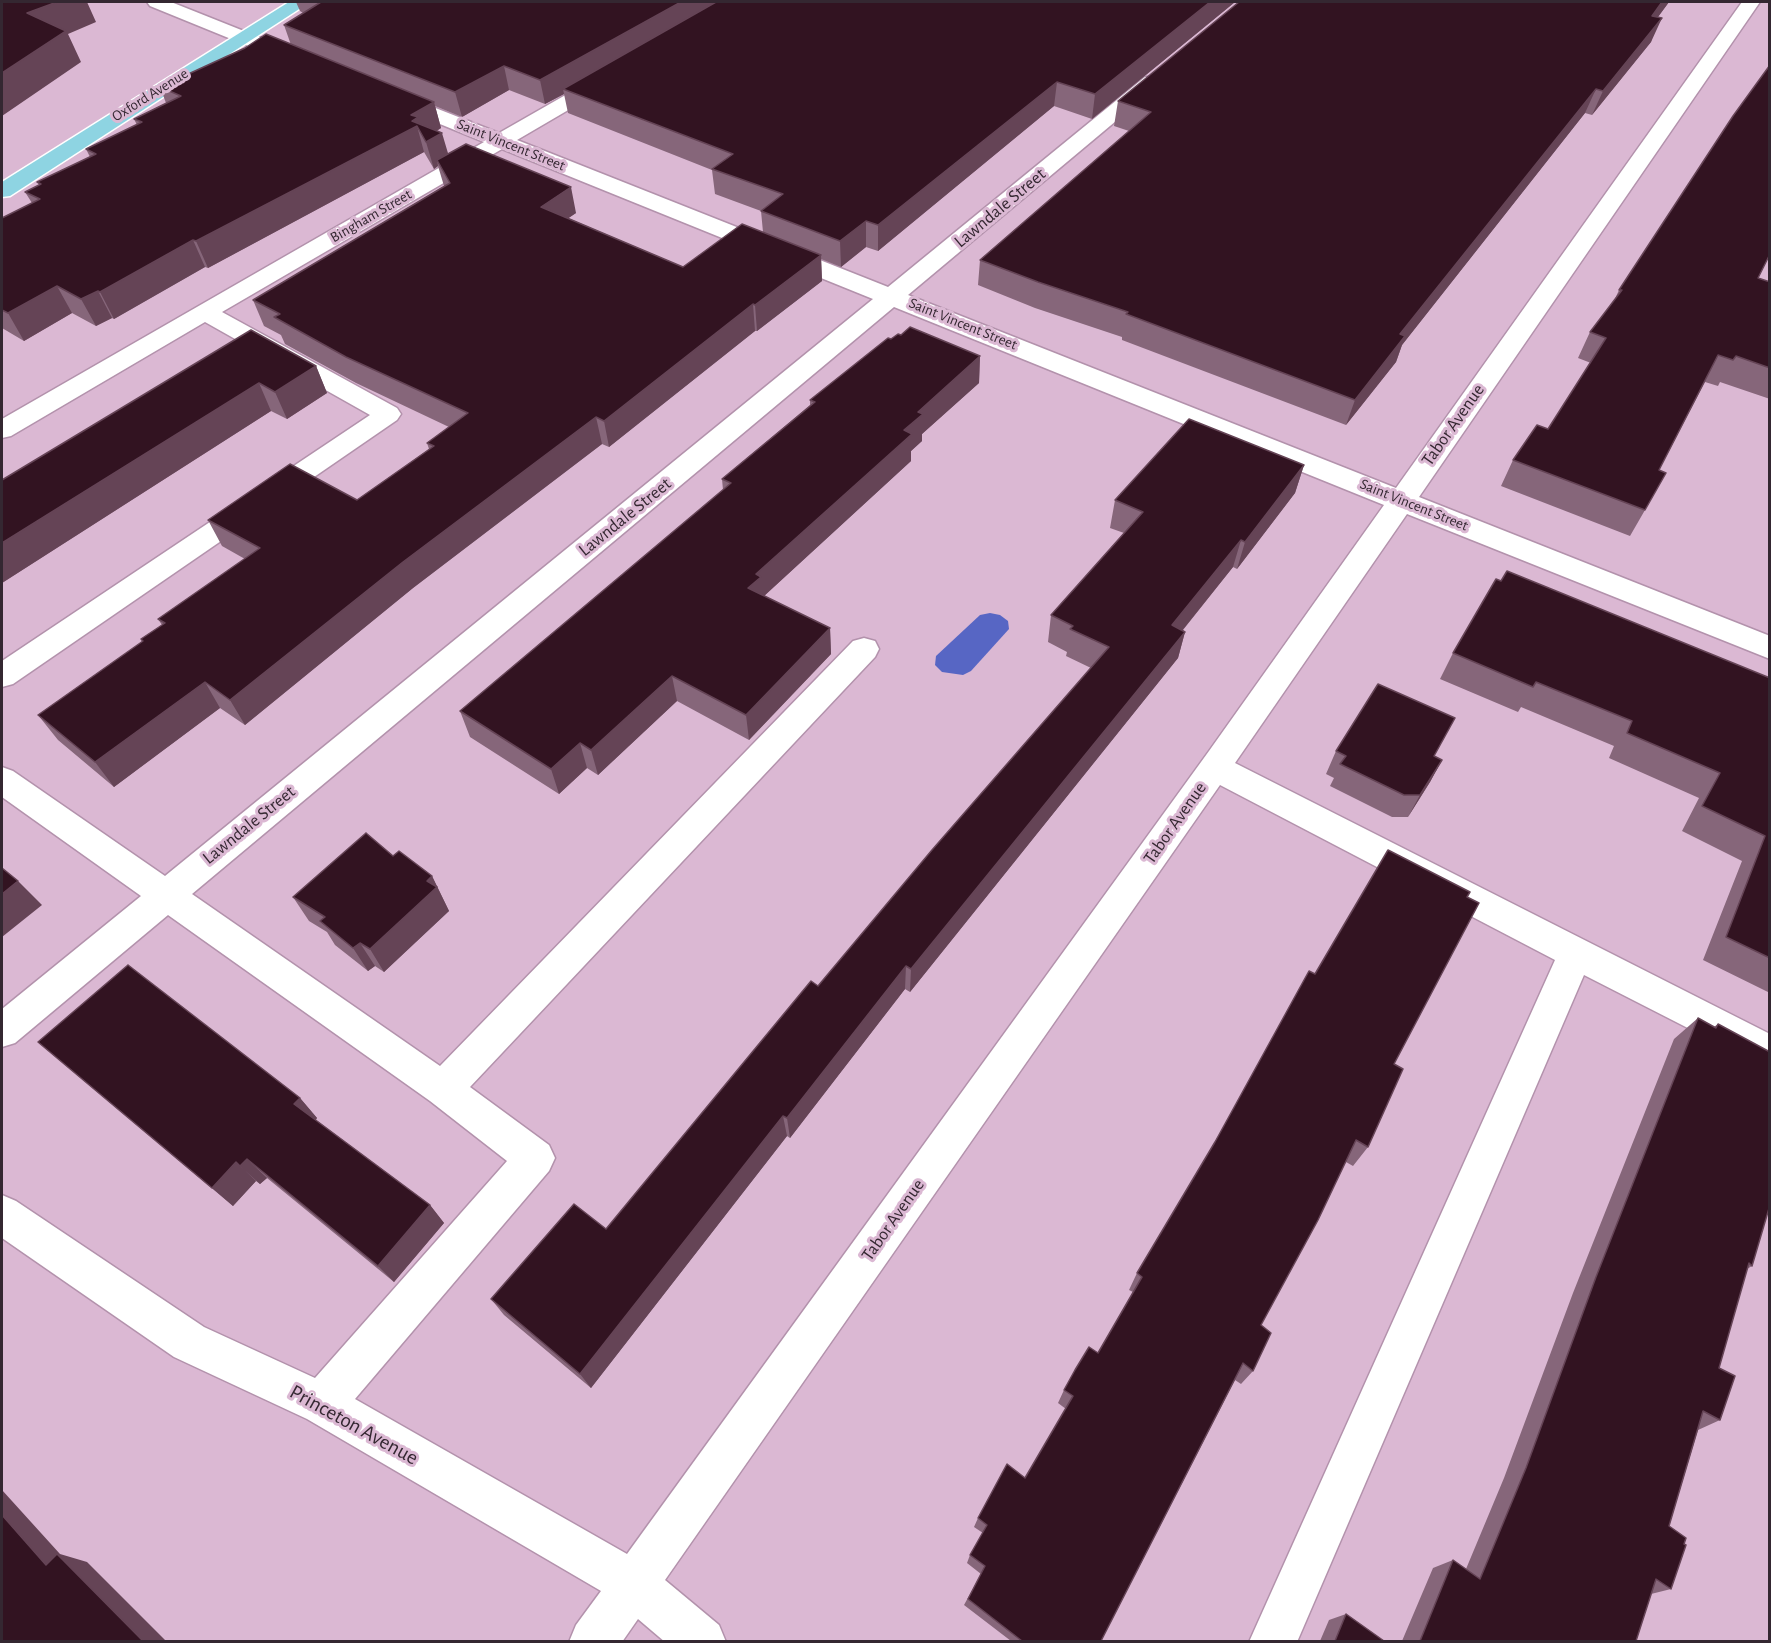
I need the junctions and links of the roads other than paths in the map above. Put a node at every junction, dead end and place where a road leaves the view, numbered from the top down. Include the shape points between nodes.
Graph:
1 (156, 2) edge
2 (301, 2) edge
3 (1751, 2) edge
4 (244, 37) junction
5 (323, 69) edge
6 (1166, 70) edge
7 (620, 72) edge
8 (376, 91) edge
9 (500, 141) junction
10 (2, 191) edge
11 (893, 297) junction
12 (206, 313) junction
13 (2, 430) edge
14 (1400, 499) junction
15 (1770, 648) edge
16 (864, 649) dead end
17 (2, 676) edge
18 (1215, 767) junction
19 (2, 780) edge
20 (165, 895) junction
21 (1576, 954) junction
22 (2, 1031) edge
23 (1770, 1053) edge
24 (443, 1089) junction
25 (2, 1215) edge
26 (322, 1404) junction
27 (634, 1584) junction
28 (593, 1641) edge
29 (702, 1641) edge
30 (1273, 1641) edge

1 - 4 street
2 - 4 main road, Oxford Avenue
3 - 14 street, Tabor Avenue
4 - 5 street
4 - 10 main road, Oxford Avenue
6 - 11 street, Lawndale Street
7 - 9 street, Bingham Street
8 - 9 street, Saint Vincent Street
9 - 11 street, Saint Vincent Street
9 - 12 street, Bingham Street
11 - 14 street, Saint Vincent Street
11 - 20 street, Lawndale Street
12 - 13 street, Bingham Street
12 - 17 street via 388,414
14 - 15 street, Saint Vincent Street
14 - 18 street, Tabor Avenue
16 - 24 street
18 - 21 street
18 - 27 street, Tabor Avenue
19 - 20 street
20 - 22 street, Lawndale Street
20 - 24 street
21 - 23 street
21 - 30 street
24 - 26 street via 535,1158
25 - 26 street, Princeton Avenue via 189,1342
26 - 27 street, Princeton Avenue
27 - 28 street, Tabor Avenue
27 - 29 street, Princeton Avenue

